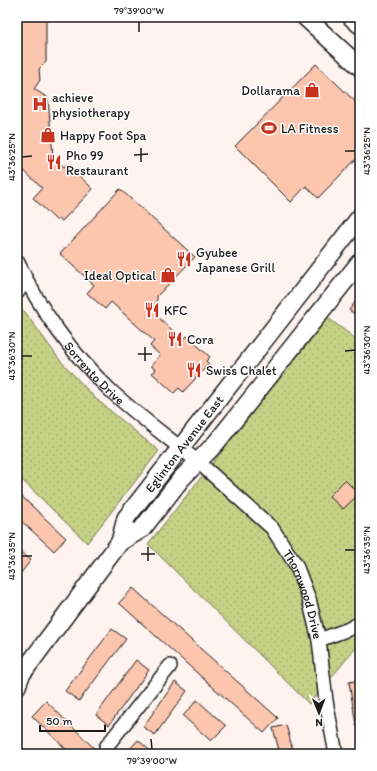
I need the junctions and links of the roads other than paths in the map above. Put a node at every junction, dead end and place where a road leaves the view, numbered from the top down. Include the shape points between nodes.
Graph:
1 (304, 17) edge
2 (351, 17) edge
3 (360, 25) edge
4 (360, 67) edge
5 (360, 217) edge
6 (17, 261) edge
7 (360, 262) edge
8 (26, 280) junction
9 (17, 293) edge
10 (181, 447) junction
11 (202, 465) junction
12 (120, 542) junction
13 (360, 623) edge
14 (319, 640) junction
15 (170, 666) dead end
16 (18, 679) edge
17 (106, 747) dead end
18 (336, 754) edge

1 - 4 main road
2 - 3 main road
5 - 10 main road, Eglinton Avenue East
6 - 8 street, Sorrento Drive
7 - 11 main road, Eglinton Avenue East via 216,443
8 - 9 street
8 - 10 street, Sorrento Drive via 52,323 87,366 122,400
10 - 11 street, Sorrento Drive
10 - 12 main road, Eglinton Avenue East via 126,518
11 - 12 main road, Eglinton Avenue East via 181,480 142,530
11 - 14 street, Thornwood Drive via 272,528 296,565 309,599
12 - 16 main road, Eglinton Avenue East
13 - 14 street
14 - 18 street, Thornwood Drive via 326,701
15 - 17 street

